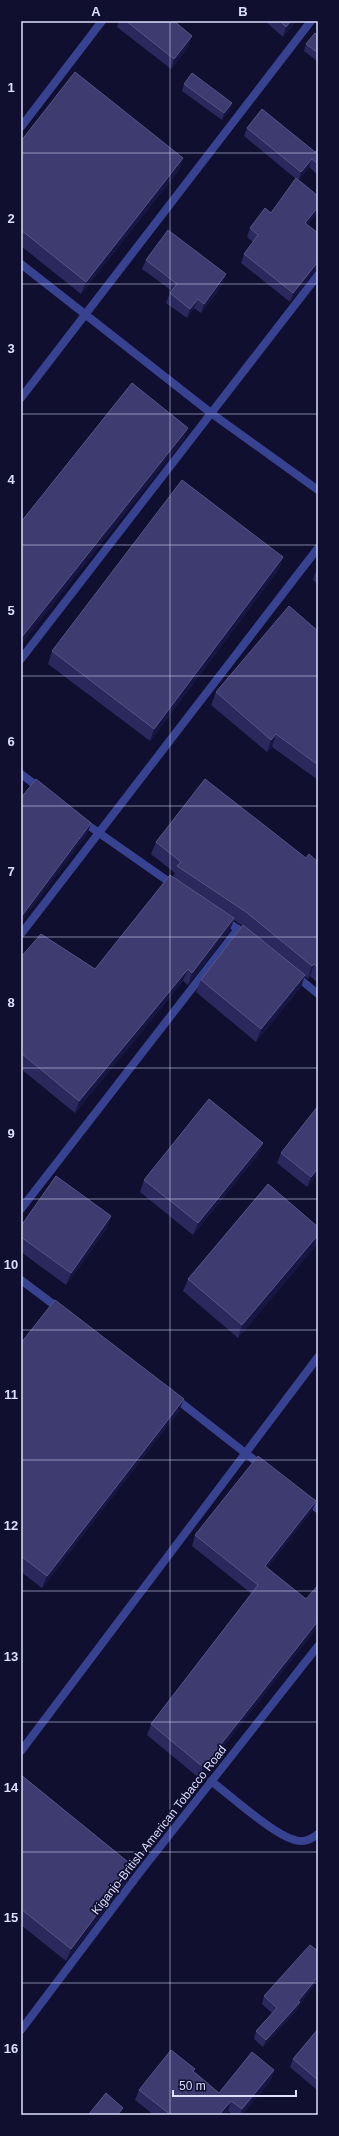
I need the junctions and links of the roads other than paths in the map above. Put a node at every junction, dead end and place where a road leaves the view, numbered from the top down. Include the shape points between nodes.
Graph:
1 (102, 21) edge
2 (310, 21) edge
3 (21, 127) edge
4 (21, 264) edge
5 (318, 275) edge
6 (85, 315) junction
7 (21, 398) edge
8 (211, 413) junction
9 (318, 490) edge
10 (318, 548) edge
11 (21, 659) edge
12 (21, 774) edge
13 (51, 797) edge
14 (75, 815) edge
15 (98, 834) junction
16 (181, 890) edge
17 (213, 912) edge
18 (238, 929) junction
19 (21, 934) edge
20 (257, 944) edge
21 (287, 969) edge
22 (318, 994) edge
23 (21, 1209) edge
24 (21, 1280) edge
25 (70, 1317) edge
26 (318, 1357) edge
27 (167, 1392) edge
28 (247, 1454) junction
29 (270, 1472) edge
30 (300, 1495) edge
31 (318, 1509) edge
32 (318, 1646) edge
33 (21, 1751) edge
34 (211, 1782) junction
35 (318, 1834) edge
36 (21, 2030) edge

1 - 3 street
2 - 6 street
4 - 6 street
5 - 8 street
6 - 7 street
6 - 8 street
8 - 9 street
8 - 11 street
10 - 15 street
12 - 13 street
14 - 15 street
15 - 16 street
15 - 19 street
17 - 18 street
18 - 20 street
18 - 23 street
21 - 22 street
24 - 25 street
26 - 28 street
27 - 28 street
28 - 29 street
28 - 33 street
30 - 31 street
32 - 34 street, Kiganjo-British American Tobacco Road
34 - 35 street via 270,1827 295,1840 309,1841
34 - 36 street, Kiganjo-British American Tobacco Road via 137,1870

